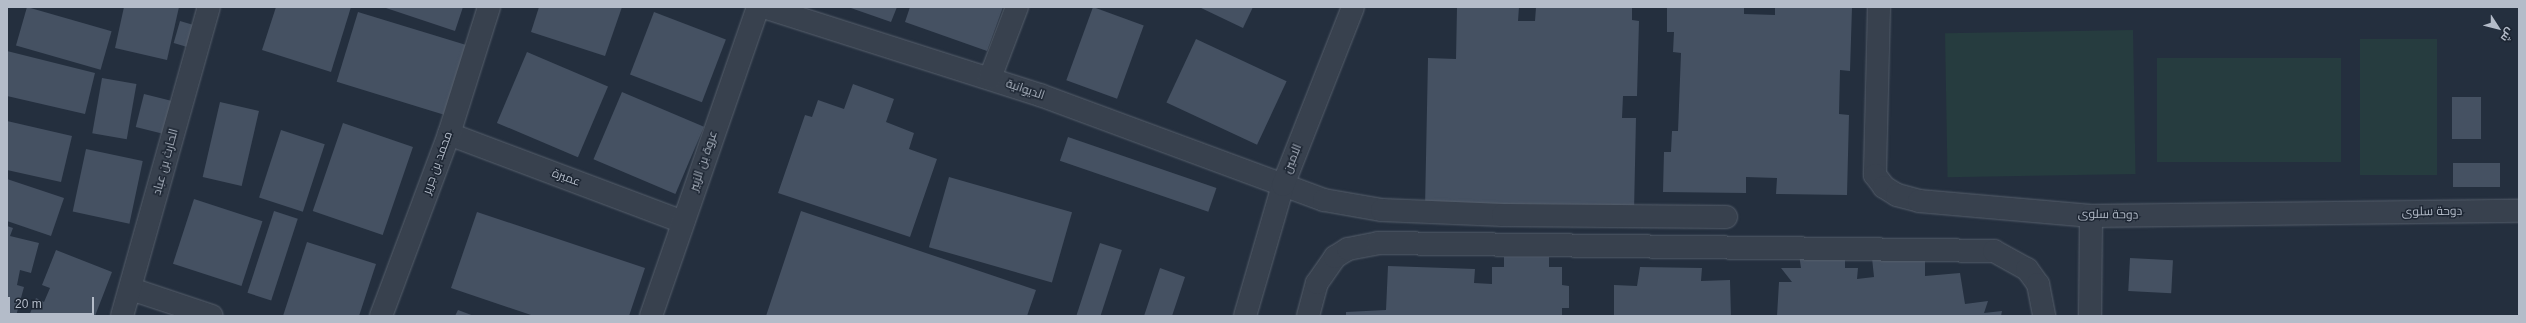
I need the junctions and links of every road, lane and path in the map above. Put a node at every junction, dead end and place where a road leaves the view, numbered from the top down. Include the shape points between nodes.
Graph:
1 (209, 7) edge
2 (489, 7) edge
3 (758, 7) edge
4 (764, 7) edge
5 (1017, 7) edge
6 (1353, 7) edge
7 (1879, 7) edge
8 (990, 78) junction
9 (449, 134) junction
10 (1283, 185) junction
11 (2519, 211) edge
12 (2091, 216) junction
13 (1726, 217) dead end
14 (683, 222) junction
15 (131, 288) junction
16 (122, 316) edge
17 (212, 316) edge
18 (381, 316) edge
19 (651, 316) edge
20 (1245, 316) edge
21 (1308, 316) edge
22 (2044, 316) edge
23 (2090, 316) edge

1 - 15 street, الحارث بن عباد
2 - 9 street, محمد بن جرير
3 - 14 street, عروة بن الزبير
4 - 8 street, الديوانية
5 - 8 street
6 - 10 street, الامين
7 - 12 street, دوحة سلوى via 1875,175 1884,187 1919,200
8 - 10 street, الديوانية
9 - 14 street, عميرة
9 - 18 street, محمد بن جرير
10 - 13 street, الديوانية via 1324,200 1382,210 1503,215
10 - 20 street, الامين
11 - 12 street, دوحة سلوى
12 - 23 street
14 - 19 street, عروة بن الزبير
15 - 16 street, الحارث بن عباد
15 - 17 street
21 - 22 street via 1316,283 1334,257 1348,248 1378,243 1994,251 2027,269 2038,284

